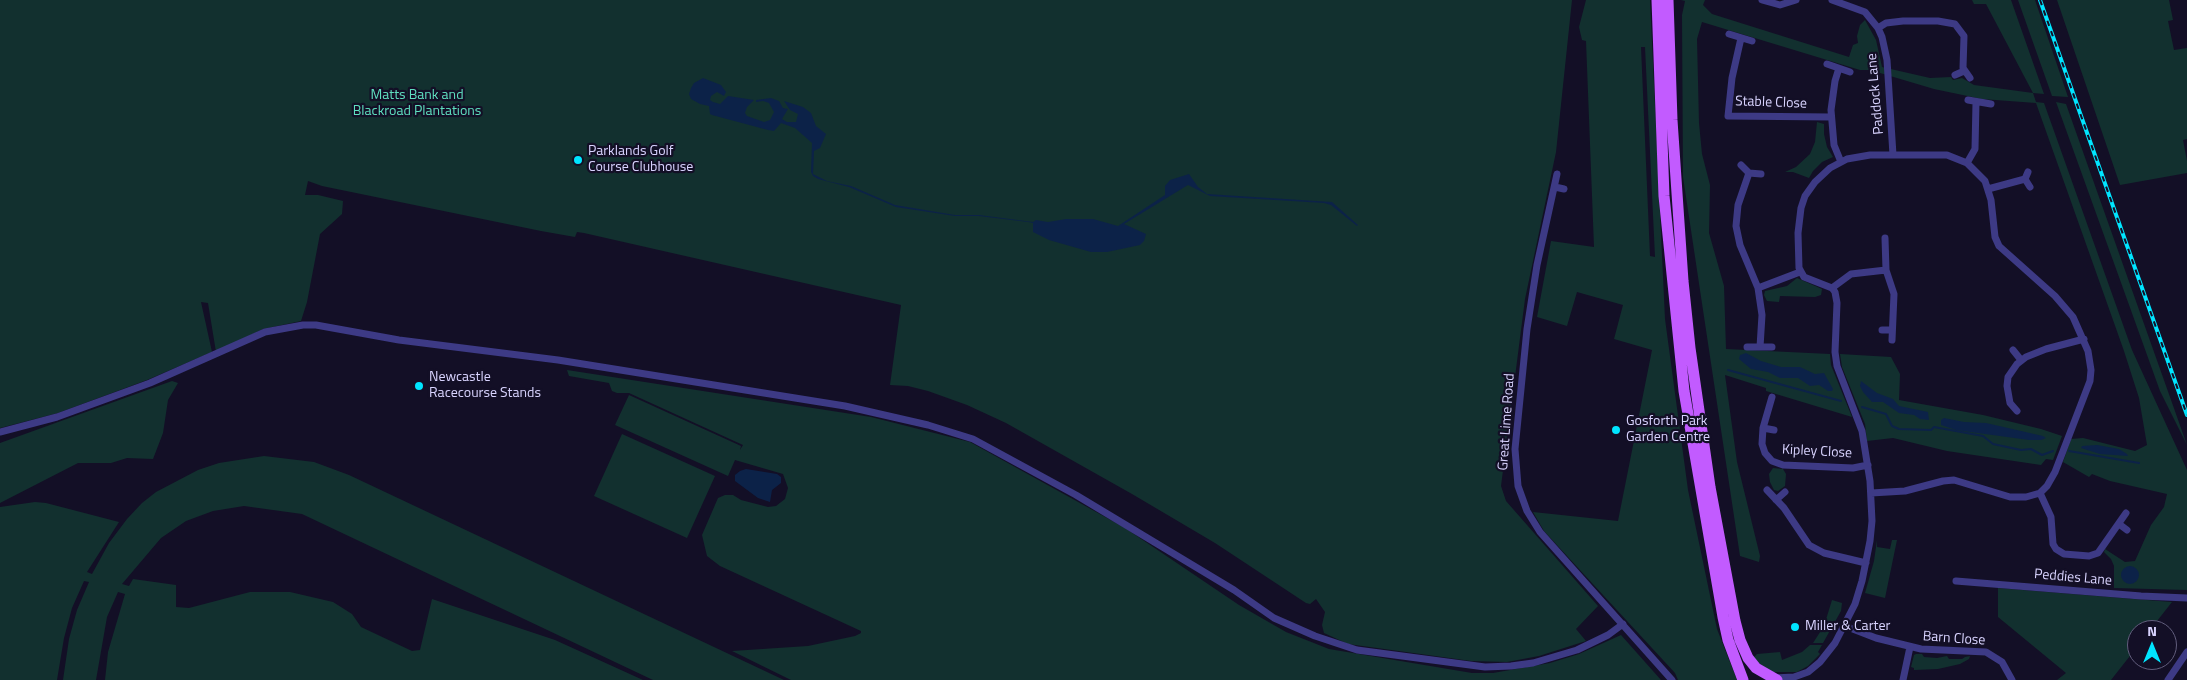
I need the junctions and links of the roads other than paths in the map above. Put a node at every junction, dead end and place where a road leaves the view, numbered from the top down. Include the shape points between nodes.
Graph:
1 (1657, 0) edge
2 (1668, 0) edge
3 (1762, 0) edge
4 (1796, 0) edge
5 (1832, 0) edge
6 (1878, 28) junction
7 (1729, 34) dead end
8 (1742, 38) junction
9 (1752, 41) dead end
10 (1828, 64) dead end
11 (1839, 68) junction
12 (1964, 71) junction
13 (1850, 72) dead end
14 (1956, 75) dead end
15 (1970, 78) dead end
16 (1968, 100) dead end
17 (1976, 102) junction
18 (1991, 104) dead end
19 (1831, 117) junction
20 (1893, 155) junction
21 (1841, 162) junction
22 (1967, 163) junction
23 (1741, 165) dead end
24 (2028, 172) dead end
25 (1749, 173) junction
26 (1557, 174) dead end
27 (1761, 174) dead end
28 (2025, 180) junction
29 (1554, 187) junction
30 (2030, 187) dead end
31 (1564, 189) dead end
32 (1988, 189) junction
33 (1885, 238) dead end
34 (1886, 270) junction
35 (1800, 272) junction
36 (1758, 288) junction
37 (1832, 288) junction
38 (1882, 330) dead end
39 (1892, 330) junction
40 (2084, 339) junction
41 (1892, 340) dead end
42 (1747, 347) dead end
43 (1760, 347) junction
44 (1772, 348) dead end
45 (2013, 350) dead end
46 (2021, 360) junction
47 (1772, 397) dead end
48 (2005, 410) dead end
49 (1763, 428) junction
50 (1774, 430) dead end
51 (0, 432) edge
52 (1868, 465) junction
53 (1768, 490) dead end
54 (1785, 492) dead end
55 (1871, 493) junction
56 (2040, 493) junction
57 (1776, 500) junction
58 (2126, 513) dead end
59 (2119, 524) junction
60 (2127, 530) dead end
61 (1866, 563) junction
62 (1956, 581) dead end
63 (2187, 598) edge
64 (1623, 624) junction
65 (1845, 626) junction
66 (1910, 647) junction
67 (2187, 652) edge
68 (1800, 678) edge
69 (1771, 679) edge
70 (1672, 680) edge
71 (1744, 680) edge
72 (1903, 680) edge
73 (2012, 680) edge
74 (2168, 680) edge

1 - 71 main road via 1664,196 1684,391 1723,617 1728,640
2 - 69 main road via 1676,200 1702,436 1738,632 1751,663
3 - 4 street via 1780,5
5 - 6 street, Paddock Lane via 1865,12
6 - 12 street via 1903,20 1955,24 1964,36
6 - 20 street, Paddock Lane via 1887,60
7 - 8 street
8 - 9 street
8 - 19 street, Stable Close via 1732,78 1728,116
10 - 11 street
11 - 13 street
11 - 19 street
12 - 14 street
12 - 15 street
16 - 17 street
17 - 18 street
17 - 22 street via 1975,149
19 - 21 street via 1834,145
20 - 21 street via 1856,156
20 - 22 street via 1947,155
21 - 35 street via 1815,182 1803,202 1798,234
22 - 32 street via 1985,181
23 - 25 street
24 - 28 street
25 - 27 street
25 - 36 street via 1738,205 1736,226 1740,245
26 - 29 street, Great Lime Road
28 - 30 street
28 - 32 street
29 - 31 street
29 - 64 street, Great Lime Road via 1530,304 1515,449 1516,477 1527,511 1540,532
32 - 40 street via 1999,246 2055,296 2073,317
33 - 34 street
34 - 37 street via 1851,274
34 - 39 street via 1894,294
35 - 36 street
35 - 37 street via 1804,277
36 - 43 street via 1762,315
37 - 52 street via 1837,303 1836,366 1859,420
38 - 39 street
39 - 41 street
40 - 46 street via 2046,348
40 - 56 street via 2090,361 2090,381 2052,478
42 - 43 street
43 - 44 street
45 - 46 street
46 - 48 street via 2008,377 2008,394 2015,409
47 - 49 street, Kipley Close
49 - 50 street, Kipley Close
49 - 52 street, Kipley Close via 1762,448 1767,457 1777,464 1852,468
51 - 64 street via 57,417 150,383 265,332 303,324 316,325 844,406 973,439 1076,495 1234,590 1274,618 1357,650 1485,667 1511,666 1577,650
52 - 55 street
53 - 57 street
54 - 57 street
55 - 56 street via 1905,491 1954,480 2010,497
55 - 61 street
56 - 59 street via 2051,516 2053,544 2060,553 2094,555
57 - 61 street via 1809,545 1824,553
58 - 59 street
59 - 60 street
61 - 65 street via 1855,604
62 - 63 street, Peddies Lane
64 - 70 street, Great Lime Road
65 - 66 street, Barn Close
65 - 68 street via 1826,655
66 - 72 street, Barn Close
66 - 73 street, Barn Close via 1941,652 1986,652 2002,662
67 - 74 street
68 - 69 street

